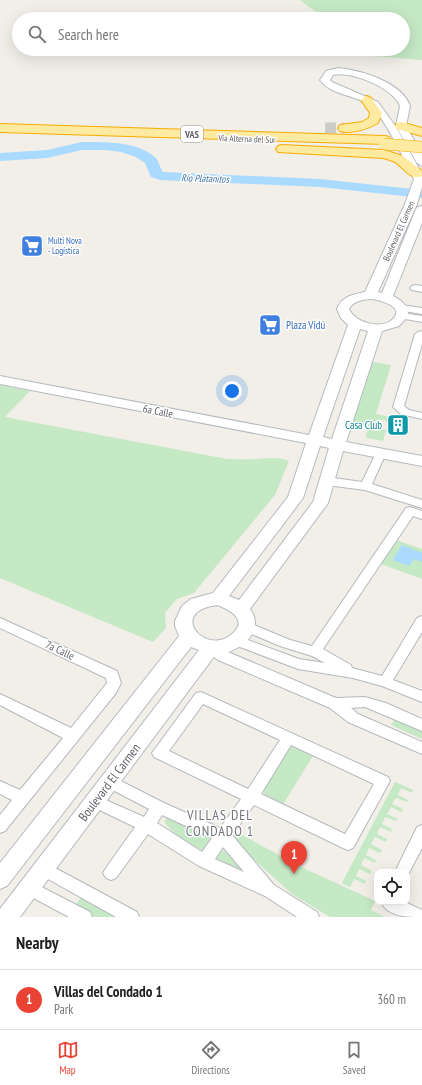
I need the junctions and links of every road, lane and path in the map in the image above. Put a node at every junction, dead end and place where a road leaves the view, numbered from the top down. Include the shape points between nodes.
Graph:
1 (383, 84) junction
2 (362, 98) junction
3 (401, 126) junction
4 (0, 128) edge
5 (325, 128) tunnel mouth
6 (344, 128) tunnel mouth
7 (0, 132) edge
8 (118, 132) junction
9 (422, 132) edge
10 (144, 136) junction
11 (384, 142) junction
12 (422, 144) edge
13 (422, 147) edge
14 (419, 173) edge
15 (417, 206) edge
16 (370, 295) junction
17 (386, 298) junction
18 (422, 311) edge
19 (401, 312) junction
20 (422, 319) edge
21 (355, 324) junction
22 (376, 328) junction
23 (420, 334) dead end
24 (418, 351) edge
25 (0, 380) edge
26 (422, 416) edge
27 (315, 441) junction
28 (337, 445) junction
29 (381, 453) junction
30 (422, 461) edge
31 (327, 481) junction
32 (366, 486) junction
33 (422, 504) edge
34 (422, 515) edge
35 (218, 599) junction
36 (241, 609) junction
37 (422, 621) edge
38 (0, 623) edge
39 (242, 634) junction
40 (189, 636) junction
41 (285, 643) junction
42 (211, 647) junction
43 (315, 651) junction
44 (277, 656) junction
45 (353, 673) junction
46 (385, 682) junction
47 (422, 698) edge
48 (0, 699) edge
49 (335, 704) junction
50 (422, 725) edge
51 (73, 736) junction
52 (289, 737) junction
53 (422, 748) edge
54 (110, 782) junction
55 (0, 787) edge
56 (251, 797) junction
57 (22, 798) junction
58 (94, 801) junction
59 (159, 807) junction
60 (146, 825) junction
61 (0, 826) edge
62 (422, 832) edge
63 (223, 836) junction
64 (204, 861) junction
65 (44, 869) junction
66 (404, 869) edge
67 (111, 873) dead end
68 (0, 879) edge
69 (30, 888) junction
70 (271, 891) junction
71 (395, 905) edge
72 (7, 917) edge
73 (84, 917) edge
74 (132, 917) edge
75 (311, 917) edge
76 (419, 917) edge

1 - 2 main road via 376,92
1 - 2 main road via 348,71 326,77 325,80 331,85
1 - 3 main road via 403,101 406,110
2 - 6 highway via 376,113 374,120 365,125
2 - 14 main road via 379,107
3 - 9 highway
3 - 14 main road
4 - 8 highway, Vía Alterna del Sur / VAS
5 - 8 highway via 160,128
7 - 10 highway, Vía Alterna del Sur / VAS
8 - 11 highway, Vía Alterna del Sur / VAS
10 - 11 highway, Vía Alterna del Sur / VAS
10 - 14 highway via 201,144 378,153 399,159
11 - 12 highway, Vía Alterna del Sur / VAS
11 - 13 highway, Vía Alterna del Sur / VAS, bridge
14 - 15 main road, Boulevard El Carmen
15 - 16 main road, Boulevard El Carmen
15 - 17 main road, Boulevard El Carmen
16 - 17 main road
16 - 21 main road via 354,298 344,305 344,315
17 - 19 main road via 398,304
18 - 19 street
19 - 20 street
19 - 22 main road via 396,323
21 - 22 main road
21 - 27 main road
22 - 28 main road
23 - 24 street
24 - 26 street via 398,407 405,412
25 - 27 main road, 6a Calle
27 - 28 main road, 6a Calle
27 - 35 main road via 295,498
28 - 29 main road, 6a Calle
28 - 31 main road
29 - 30 main road, 6a Calle
29 - 32 street
31 - 32 street
31 - 36 main road via 320,502
32 - 33 street
34 - 43 street via 410,511
35 - 36 main road
35 - 40 main road via 198,603 190,608 183,624
36 - 39 main road via 247,617
37 - 46 street
38 - 51 street, 7a Calle via 112,675 112,689
39 - 41 street
39 - 42 main road via 223,647
39 - 44 street
40 - 42 main road via 200,645
40 - 68 main road
41 - 43 street
41 - 44 street
42 - 49 street via 224,656
42 - 54 main road, Boulevard El Carmen
43 - 45 street
44 - 45 street via 298,664
45 - 46 street
46 - 47 street
48 - 51 street
49 - 50 street via 365,702
49 - 53 street via 353,718
51 - 57 street
52 - 56 street
52 - 56 street via 201,697 159,753
52 - 56 street via 383,781 348,843
54 - 58 main road, Boulevard El Carmen
54 - 59 street
55 - 57 street
56 - 63 street
57 - 61 street
58 - 60 street
58 - 65 main road, Boulevard El Carmen
59 - 60 street
59 - 63 street
60 - 64 street
60 - 67 street
62 - 66 street
63 - 64 street
63 - 70 street
64 - 70 street
65 - 69 main road, Boulevard El Carmen
65 - 74 street
69 - 72 main road, Boulevard El Carmen
69 - 73 street
70 - 75 street
71 - 76 street

